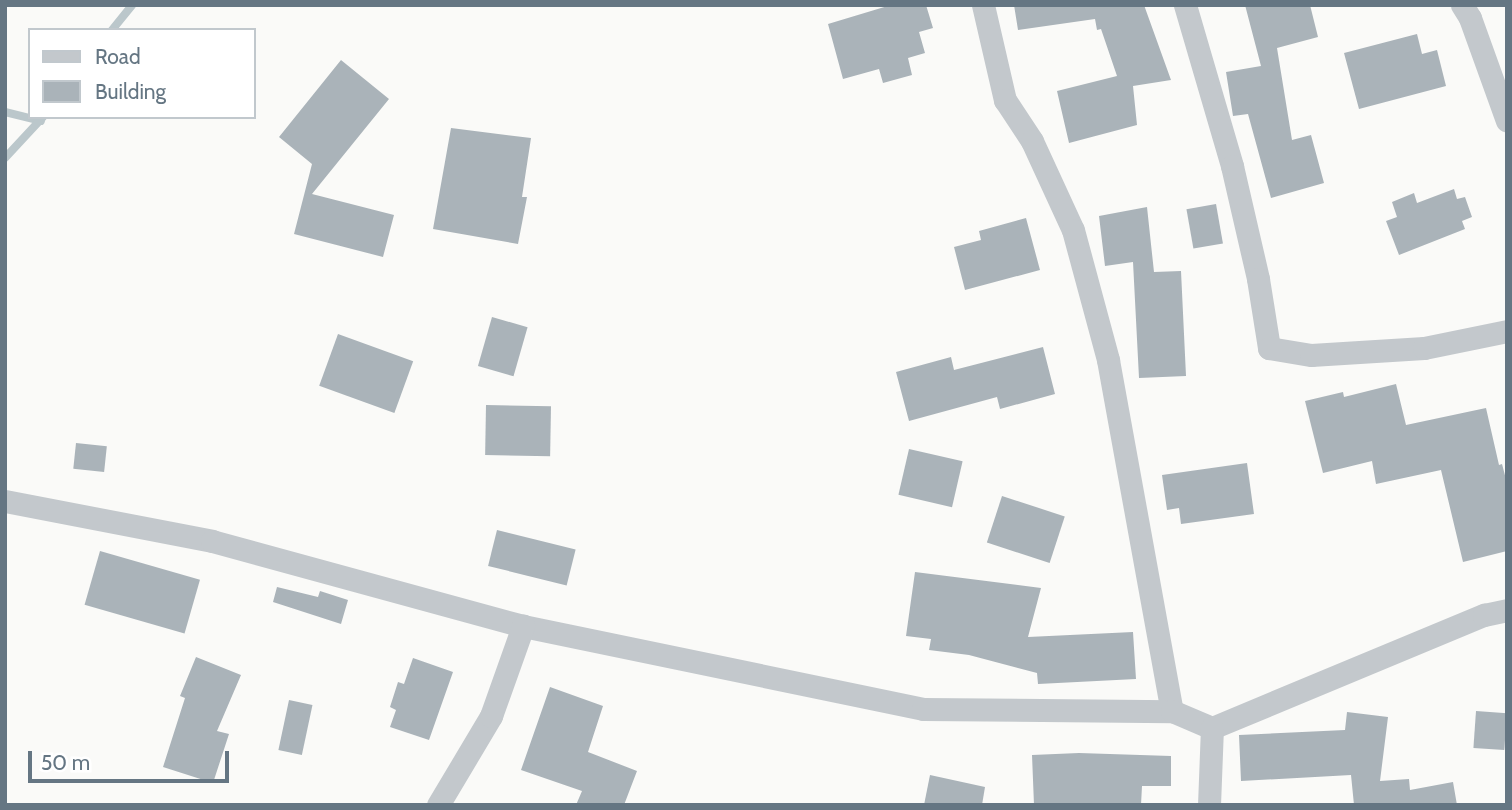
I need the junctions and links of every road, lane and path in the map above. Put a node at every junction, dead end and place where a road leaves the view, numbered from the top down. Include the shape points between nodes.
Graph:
1 (983, 5) edge
2 (1185, 5) edge
3 (1462, 5) edge
4 (1507, 121) edge
5 (1507, 331) edge
6 (5, 501) edge
7 (1507, 610) edge
8 (523, 626) junction
9 (1172, 711) junction
10 (1212, 727) junction
11 (438, 805) edge
12 (1209, 805) edge

1 - 9 street via 1005,100 1032,141 1073,230 1108,360
2 - 5 street via 1232,166 1269,348 1311,355 1424,348
3 - 4 street
6 - 8 street via 212,541
7 - 10 street via 1484,615
8 - 9 street via 923,709
8 - 11 street via 491,716
9 - 10 street
10 - 12 street

